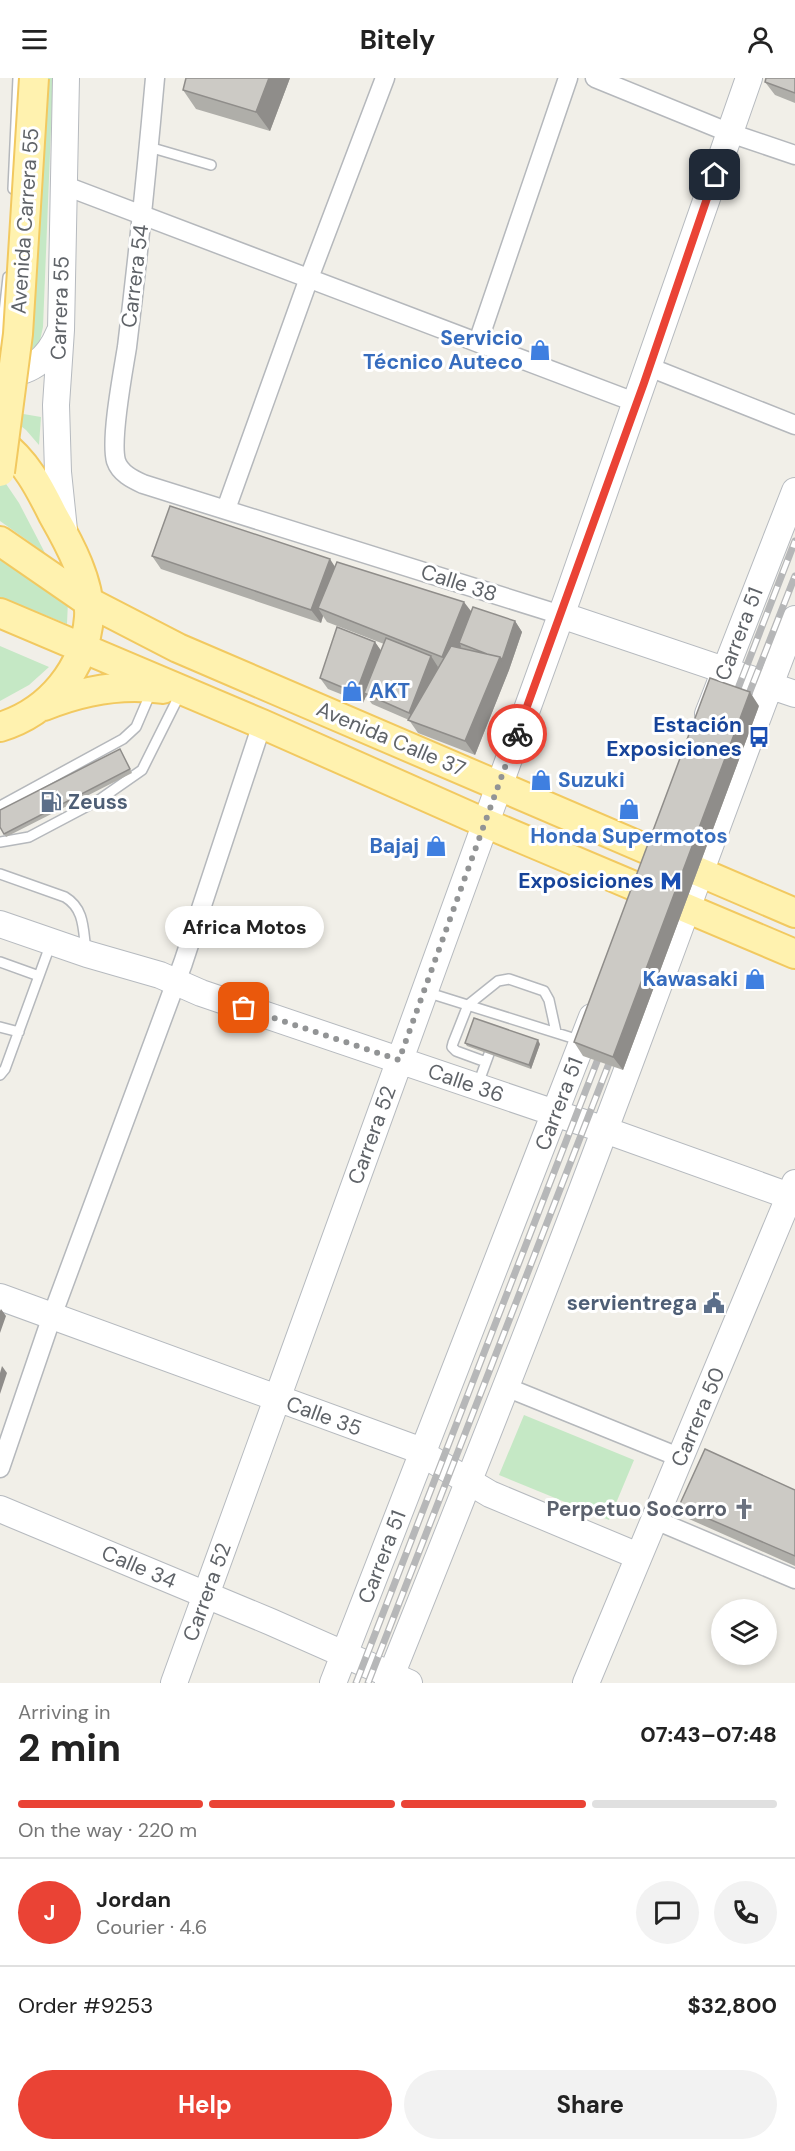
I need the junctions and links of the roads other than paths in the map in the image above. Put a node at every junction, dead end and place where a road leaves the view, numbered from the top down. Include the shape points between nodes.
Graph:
1 (18, 78) edge
2 (34, 78) edge
3 (66, 78) edge
4 (155, 78) edge
5 (385, 78) edge
6 (568, 78) edge
7 (595, 78) edge
8 (749, 78) edge
9 (730, 133) junction
10 (149, 147) junction
11 (795, 155) edge
12 (211, 165) dead end
13 (63, 184) junction
14 (12, 203) dead end
15 (143, 215) junction
16 (9, 265) dead end
17 (309, 278) junction
18 (61, 330) junction
19 (478, 342) junction
20 (0, 350) edge
21 (649, 367) junction
22 (0, 374) edge
23 (637, 403) junction
24 (795, 425) edge
25 (0, 442) edge
26 (0, 472) edge
27 (123, 473) joint
28 (795, 491) edge
29 (226, 509) junction
30 (65, 538) junction
31 (0, 541) edge
32 (87, 601) junction
33 (0, 613) edge
34 (561, 615) junction
35 (795, 619) edge
36 (82, 647) junction
37 (724, 670) junction
38 (164, 686) junction
39 (770, 686) junction
40 (795, 694) edge
41 (39, 708) junction
42 (262, 724) junction
43 (4, 728) edge
44 (700, 736) edge
45 (498, 785) junction
46 (0, 806) edge
47 (485, 823) junction
48 (0, 842) edge
49 (659, 843) junction
50 (700, 873) junction
51 (0, 874) edge
52 (637, 899) junction
53 (687, 909) junction
54 (795, 913) edge
55 (0, 924) edge
56 (52, 941) junction
57 (87, 954) junction
58 (795, 954) edge
59 (0, 962) edge
60 (39, 976) junction
61 (176, 982) junction
62 (424, 991) junction
63 (600, 997) edge
64 (468, 1005) junction
65 (503, 1016) junction
66 (0, 1027) edge
67 (498, 1029) edge
68 (19, 1032) junction
69 (556, 1032) junction
70 (583, 1041) junction
71 (399, 1060) junction
72 (0, 1075) edge
73 (477, 1086) junction
74 (556, 1113) junction
75 (605, 1130) junction
76 (793, 1193) edge
77 (0, 1297) edge
78 (51, 1316) junction
79 (506, 1387) junction
80 (277, 1398) junction
81 (422, 1454) junction
82 (681, 1458) junction
83 (0, 1468) edge
84 (468, 1481) junction
85 (0, 1509) edge
86 (653, 1519) junction
87 (638, 1556) junction
88 (795, 1579) edge
89 (206, 1595) junction
90 (344, 1656) junction
91 (396, 1680) edge
92 (174, 1683) edge
93 (333, 1683) edge
94 (586, 1683) edge

1 - 14 lane
2 - 26 main road, Avenida Carrera 55, bridge via 18,334
3 - 13 street, Carrera 55
4 - 10 street, Carrera 54
5 - 17 street
6 - 19 street
7 - 9 street
8 - 9 street, Carrera 52
9 - 11 street
9 - 21 street, Carrera 52
10 - 12 lane
10 - 15 street, Carrera 54
13 - 15 street
13 - 18 street, Carrera 55
15 - 17 street
15 - 27 street, Carrera 54 via 116,437 117,463
16 - 20 lane
17 - 19 street
17 - 29 street
18 - 22 street via 44,359 14,374
18 - 30 street, Carrera 55 via 56,438
19 - 23 street
21 - 23 street, Carrera 52
21 - 24 street
23 - 34 street, Carrera 52
25 - 30 main road via 30,472
27 - 29 street, Calle 38 via 143,484
28 - 37 street, Carrera 51
29 - 34 street, Calle 38
30 - 32 main road
31 - 32 main road, Avenida Calle 37
32 - 36 main road via 89,616
32 - 45 main road, Avenida Calle 37 via 178,648
33 - 36 main road, Avenida Calle 37
34 - 37 street, Calle 38
34 - 45 street, Carrera 52
35 - 39 street
36 - 38 main road, Avenida Calle 37
36 - 41 main road via 62,687
37 - 39 street, Calle 38
37 - 44 street, Carrera 51
38 - 41 main road via 101,689
38 - 42 main road, Avenida Calle 37
38 - 46 lane via 136,728 123,739 46,787
38 - 48 lane via 142,770 29,837
39 - 40 street, Calle 38
39 - 50 street
41 - 43 main road
42 - 47 main road, Avenida Calle 37
42 - 61 street
45 - 47 street, Carrera 52
45 - 49 main road, Avenida Calle 37
47 - 52 main road, Avenida Calle 37
47 - 62 street, Carrera 52
49 - 50 main road, Avenida Calle 37
49 - 52 street
50 - 53 street
50 - 54 main road, Avenida Calle 37
51 - 57 lane via 74,903 80,913
52 - 53 main road, Avenida Calle 37
53 - 58 main road, Avenida Calle 37
53 - 75 street
55 - 56 street, Calle 36
56 - 57 street, Calle 36
56 - 60 lane
57 - 61 street, Calle 36
59 - 60 lane
60 - 68 lane
61 - 71 street, Calle 36
61 - 78 street
62 - 64 lane
62 - 71 street, Carrera 52
63 - 70 street, Carrera 51
64 - 65 lane
64 - 69 lane via 498,981 520,982 546,994
64 - 73 lane via 452,1047 488,1058
65 - 67 lane
65 - 69 lane
66 - 68 lane
68 - 72 lane
69 - 70 lane
70 - 74 street, Carrera 51
71 - 73 street, Calle 36
71 - 80 street, Carrera 52
73 - 74 street, Calle 36
74 - 75 street, Calle 36
74 - 81 street, Carrera 51
75 - 76 street, Calle 36
75 - 79 street
76 - 82 street, Carrera 50
77 - 78 street, Calle 35
78 - 80 street, Calle 35
78 - 83 street
79 - 82 street
79 - 84 street
80 - 81 street, Calle 35
80 - 89 street, Carrera 52
81 - 84 street, Calle 35
81 - 90 street, Carrera 51
82 - 86 street, Carrera 50
84 - 87 street, Calle 35 via 490,1494
84 - 91 street
85 - 89 street, Calle 34
86 - 87 street, Carrera 50
86 - 88 street
87 - 94 street, Carrera 50
89 - 90 street, Calle 34
89 - 92 street, Carrera 52
90 - 91 street, Calle 34
90 - 93 street, Carrera 51

